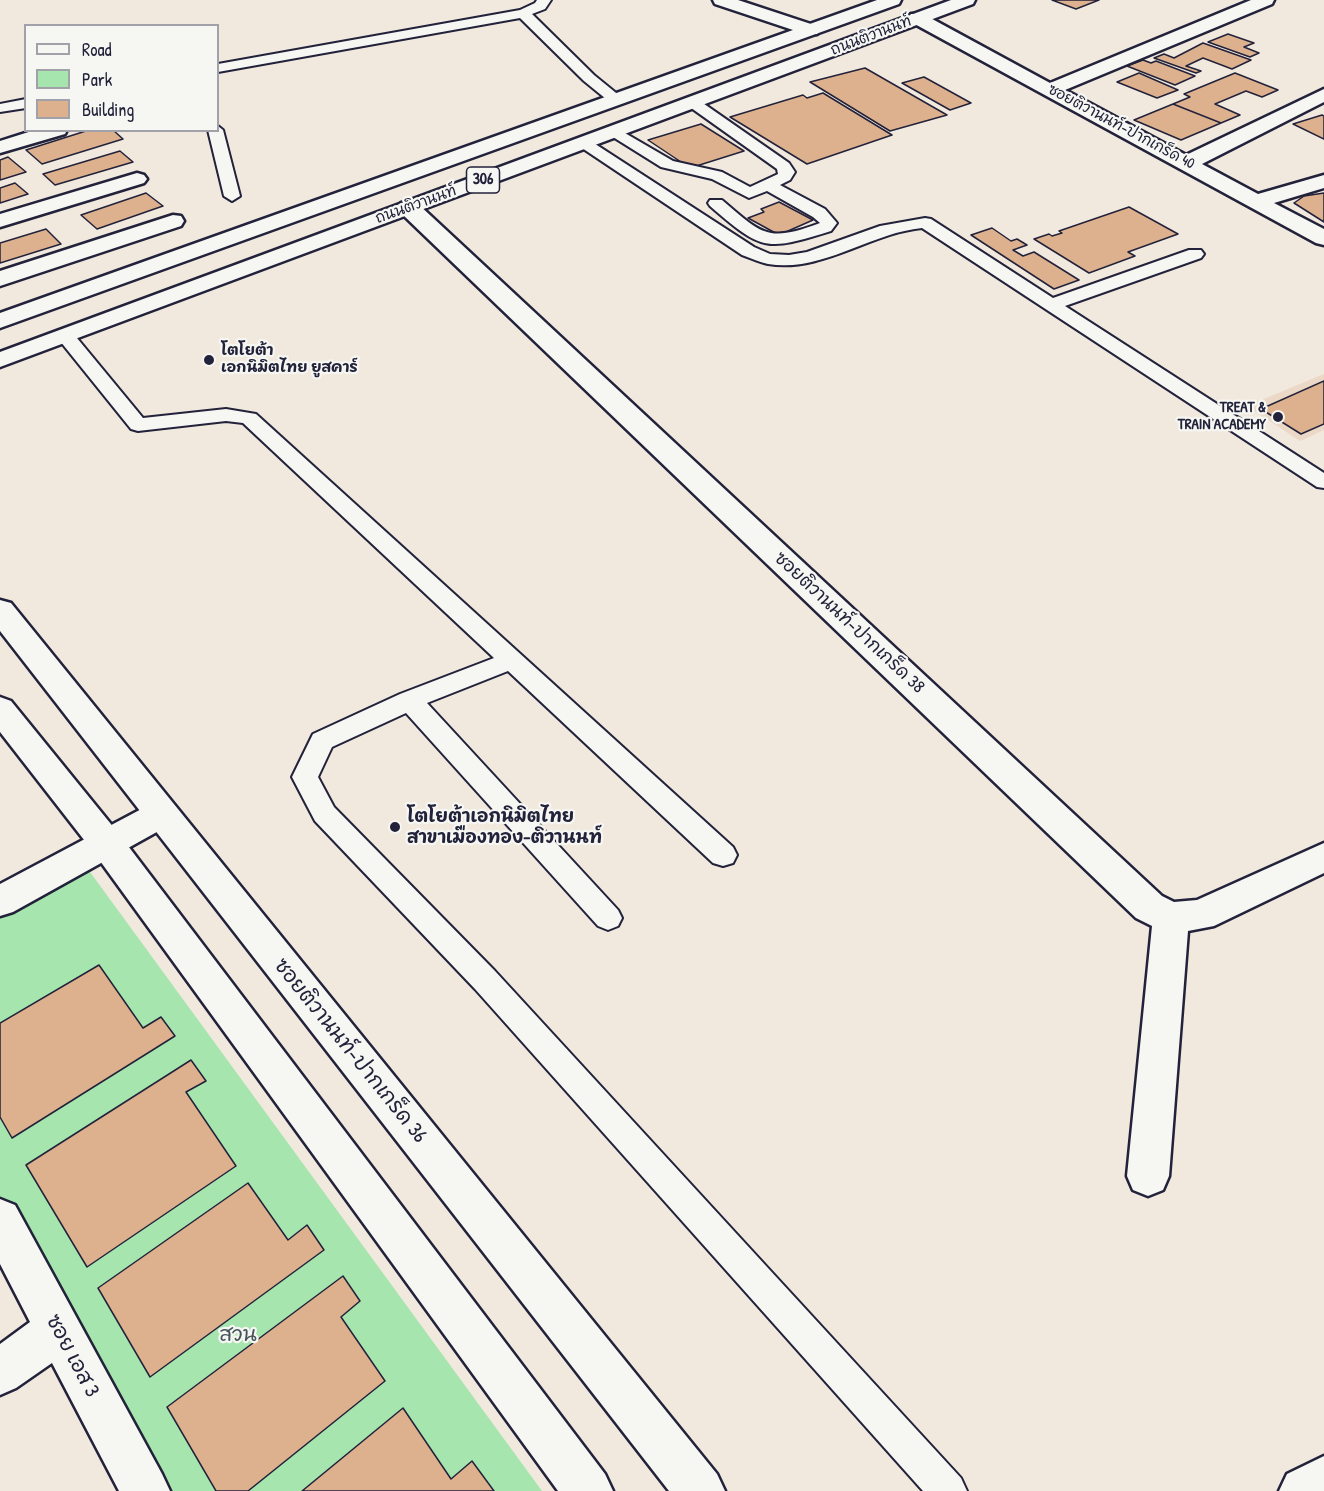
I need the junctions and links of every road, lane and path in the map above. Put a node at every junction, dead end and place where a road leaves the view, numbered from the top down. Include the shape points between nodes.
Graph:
1 (544, 0) edge
2 (721, 0) edge
3 (770, 0) edge
4 (893, 0) edge
5 (967, 0) edge
6 (1266, 0) edge
7 (523, 13) junction
8 (917, 18) junction
9 (841, 19) junction
10 (812, 30) junction
11 (880, 32) junction
12 (219, 68) edge
13 (1051, 89) junction
14 (1324, 94) edge
15 (616, 100) junction
16 (692, 102) junction
17 (24, 103) edge
18 (0, 108) edge
19 (51, 132) edge
20 (216, 132) edge
21 (613, 132) junction
22 (584, 142) junction
23 (0, 147) edge
24 (1187, 163) junction
25 (137, 178) dead end
26 (1324, 181) edge
27 (768, 184) junction
28 (232, 196) dead end
29 (1257, 201) junction
30 (716, 203) dead end
31 (409, 208) junction
32 (0, 221) edge
33 (173, 222) dead end
34 (1324, 238) edge
35 (1195, 254) dead end
36 (0, 279) edge
37 (1051, 305) junction
38 (0, 321) edge
39 (65, 336) junction
40 (0, 360) edge
41 (1324, 482) edge
42 (5, 624) edge
43 (513, 660) junction
44 (409, 700) junction
45 (0, 709) edge
46 (161, 814) junction
47 (107, 844) junction
48 (723, 855) dead end
49 (1324, 857) edge
50 (0, 902) edge
51 (608, 918) dead end
52 (1171, 918) junction
53 (1148, 1176) dead end
54 (0, 1220) edge
55 (58, 1329) junction
56 (0, 1372) edge
57 (1324, 1480) edge
58 (145, 1491) edge
59 (588, 1491) edge
60 (700, 1491) edge
61 (948, 1491) edge
62 (1304, 1491) edge

1 - 7 lane
2 - 10 street
3 - 9 street
4 - 9 street, ถนนติวานนท์ / 306
5 - 8 street, ถนนติวานนท์ / 306
6 - 13 street
7 - 12 lane
7 - 15 lane
8 - 11 street, ถนนติวานนท์ / 306
8 - 13 street, ซอยติวานนท์-ปากเกร็ด 40
9 - 10 street, ถนนติวานนท์ / 306
9 - 11 street
10 - 15 street, ถนนติวานนท์ / 306
11 - 16 street, ถนนติวานนท์ / 306
13 - 24 street, ซอยติวานนท์-ปากเกร็ด 40
14 - 24 street
15 - 38 street, ถนนติวานนท์ / 306
16 - 21 street, ถนนติวานนท์ / 306
16 - 27 lane via 783,166 787,172 784,177
17 - 18 lane
19 - 23 street
20 - 28 lane
21 - 22 street, ถนนติวานนท์ / 306
21 - 27 lane via 667,164 716,175 749,193
22 - 31 street, ถนนติวานนท์ / 306
22 - 37 lane via 748,251 770,259 794,259 899,225 925,223
24 - 29 street, ซอยติวานนท์-ปากเกร็ด 40
25 - 32 street
26 - 29 street
27 - 30 lane via 819,213 829,223 780,240 768,240 757,236
29 - 34 street, ซอยติวานนท์-ปากเกร็ด 40
31 - 39 street, ถนนติวานนท์ / 306
31 - 52 street, ซอยติวานนท์-ปากเกร็ด 38 via 1149,907
33 - 36 street
35 - 37 lane
37 - 41 lane
39 - 40 street, ถนนติวานนท์ / 306
39 - 43 lane via 138,425 226,415 249,418
42 - 46 street, ซอยติวานนท์-ปากเกร็ด 36
43 - 44 lane
43 - 48 lane
44 - 51 lane
44 - 61 lane via 322,741 305,777 324,814 485,980
45 - 47 street
46 - 47 street
46 - 60 street, ซอยติวานนท์-ปากเกร็ด 36
47 - 50 street
47 - 59 street
49 - 52 street via 1201,915
52 - 53 street
54 - 55 street, ซอย เอส 3
55 - 56 street
55 - 58 street, ซอย เอส 3
57 - 62 street

